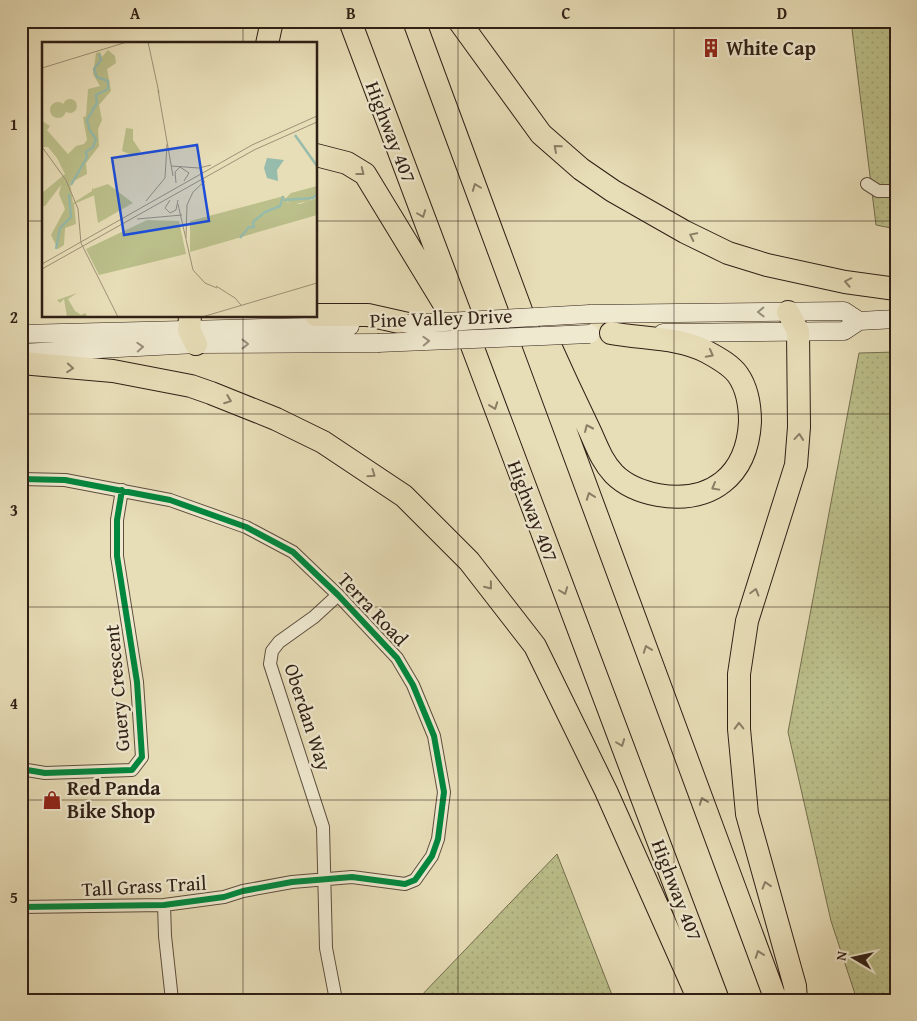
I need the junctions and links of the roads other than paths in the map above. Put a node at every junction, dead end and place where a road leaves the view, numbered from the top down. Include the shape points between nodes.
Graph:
1 (272, 21) edge
2 (350, 21) edge
3 (414, 21) edge
4 (458, 21) edge
5 (267, 42) edge
6 (318, 156) edge
7 (867, 184) dead end
8 (896, 191) edge
9 (493, 233) junction
10 (896, 289) edge
11 (318, 315) edge
12 (896, 319) edge
13 (793, 322) junction
14 (408, 324) joint
15 (378, 328) junction
16 (192, 330) edge
17 (21, 334) edge
18 (600, 334) junction
19 (21, 353) edge
20 (477, 360) junction
21 (21, 363) edge
22 (21, 479) edge
23 (122, 490) junction
24 (338, 595) junction
25 (21, 769) edge
26 (326, 879) junction
27 (164, 905) junction
28 (21, 907) edge
29 (172, 1000) edge
30 (336, 1000) edge
31 (699, 1000) edge
32 (718, 1000) edge
33 (776, 1000) edge
34 (796, 1000) edge

1 - 5 highway
2 -> 20 highway, Highway 407
9 -> 3 highway
10 -> 4 highway via 845,282 728,253 613,191 581,169 541,134
6 -> 20 highway via 347,163 365,174
7 - 8 street via 878,191
18 -> 9 highway via 687,345 717,358 738,375 747,395 749,430 738,468 729,478 704,493 675,498 638,490 614,474 599,456 539,320
33 -> 9 highway
11 - 15 highway
12 - 13 main road, Pine Valley Drive via 859,321 844,331
13 -> 14 main road, Pine Valley Drive, bridge via 590,314
13 - 18 main road, Pine Valley Drive
34 -> 13 highway via 795,986 747,814 739,729 739,674 747,621 796,465 799,427
14 - 15 highway
15 - 16 main road, Pine Valley Drive
15 -> 18 main road, Pine Valley Drive, bridge
16 - 17 main road, Pine Valley Drive
19 -> 16 main road, Pine Valley Drive
20 -> 32 highway, Highway 407
21 -> 31 highway via 113,371 191,386 276,419 323,442 404,496 469,561 535,646 590,755
22 - 23 street, Terra Road via 65,480
23 - 24 street, Terra Road via 170,500 246,527 293,552
23 - 25 street, Guery Crescent via 116,527 117,556 137,682 142,757 132,770 45,773
24 - 26 street, Oberdan Way via 279,642 272,651 270,664 323,827
24 - 26 street, Terra Road via 397,658 413,685 434,736 444,792 438,838 432,856 415,880 405,884 352,876
26 - 27 street, Tall Grass Trail via 276,884 224,897
26 - 30 street, Oberdan Way via 326,948
27 - 28 street, Tall Grass Trail
27 - 29 street

